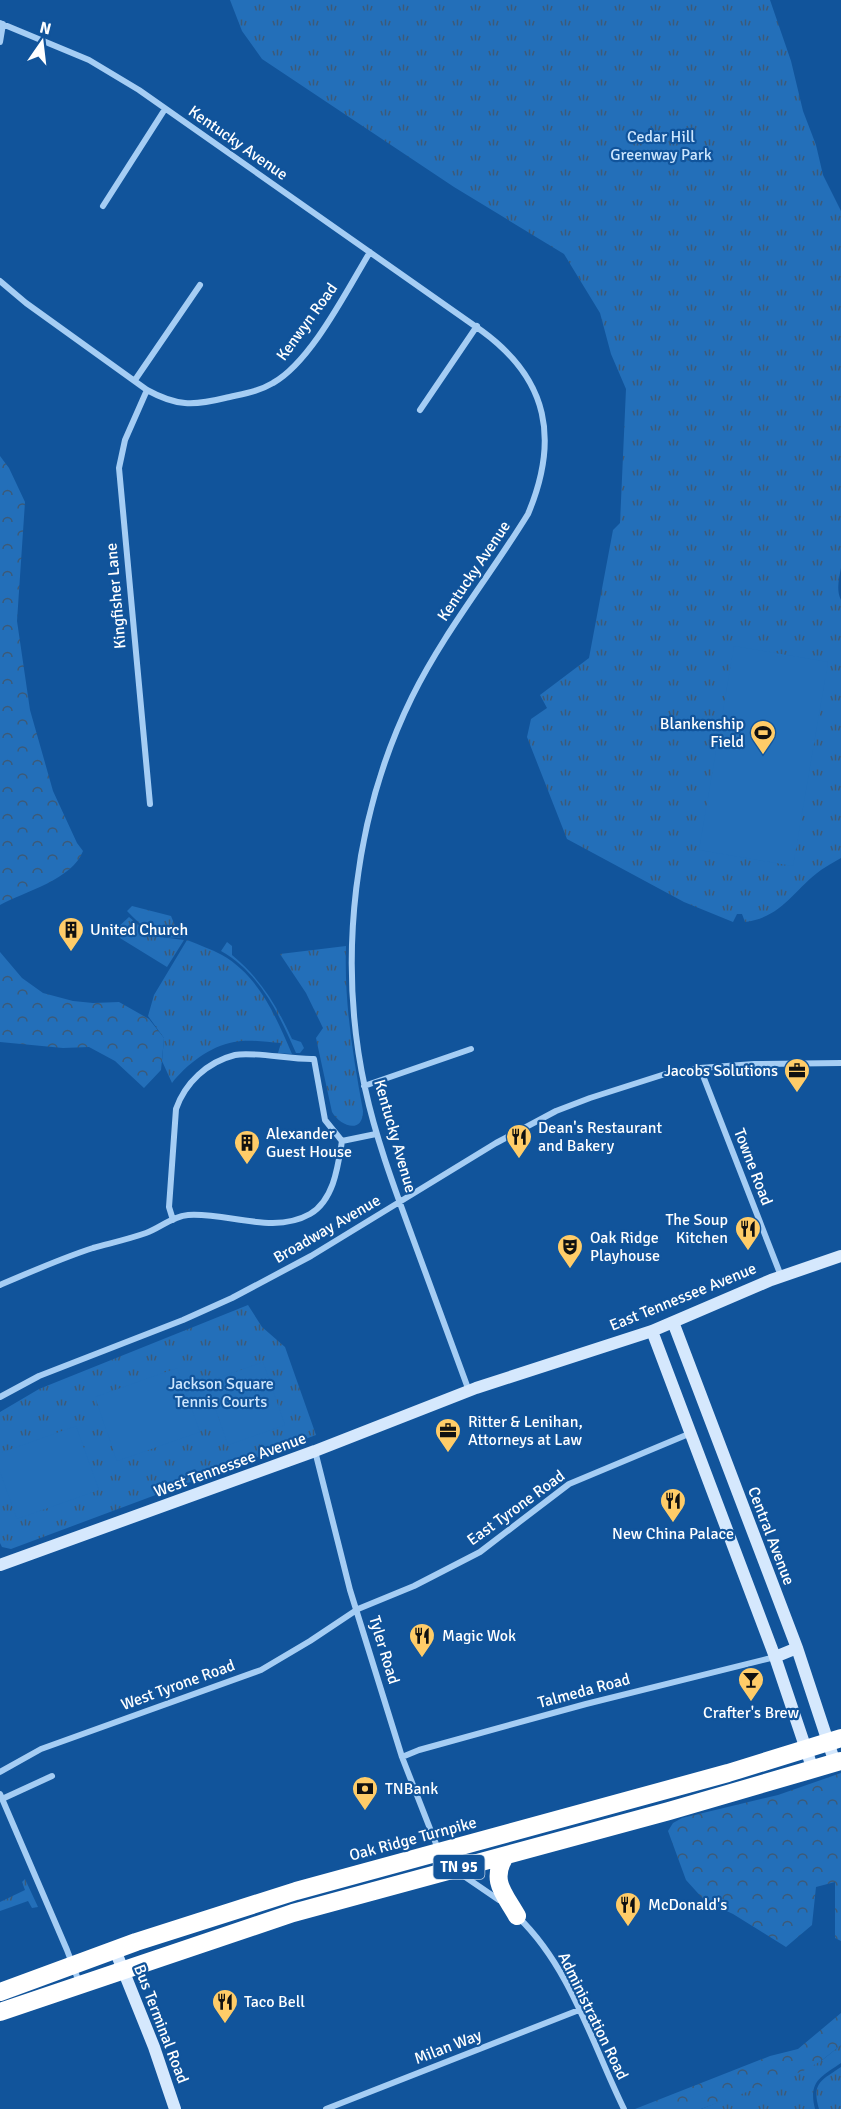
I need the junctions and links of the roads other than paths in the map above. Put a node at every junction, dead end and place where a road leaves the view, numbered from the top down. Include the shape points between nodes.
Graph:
1 (2, 23) edge
2 (0, 42) edge
3 (165, 109) junction
4 (103, 206) dead end
5 (370, 252) junction
6 (0, 281) edge
7 (200, 285) dead end
8 (477, 327) junction
9 (135, 381) junction
10 (147, 390) junction
11 (420, 410) dead end
12 (150, 804) dead end
13 (471, 1049) dead end
14 (841, 1063) edge
15 (700, 1068) junction
16 (364, 1086) junction
17 (376, 1134) junction
18 (342, 1141) junction
19 (400, 1202) junction
20 (173, 1220) junction
21 (841, 1256) edge
22 (781, 1277) junction
23 (0, 1285) edge
24 (673, 1322) junction
25 (652, 1331) junction
26 (688, 1361) junction
27 (667, 1370) junction
28 (469, 1390) junction
29 (0, 1397) edge
30 (713, 1426) junction
31 (691, 1433) junction
32 (315, 1451) junction
33 (0, 1565) edge
34 (764, 1565) junction
35 (744, 1574) junction
36 (357, 1609) junction
37 (797, 1648) junction
38 (775, 1657) junction
39 (835, 1741) edge
40 (806, 1749) junction
41 (402, 1757) junction
42 (838, 1762) edge
43 (813, 1770) junction
44 (0, 1772) edge
45 (52, 1776) dead end
46 (1, 1797) edge
47 (439, 1852) junction
48 (505, 1856) junction
49 (453, 1868) junction
50 (517, 1916) junction
51 (115, 1950) junction
52 (74, 1966) junction
53 (122, 1970) junction
54 (80, 1984) junction
55 (0, 1992) edge
56 (579, 2010) junction
57 (0, 2012) edge
58 (175, 2109) edge
59 (326, 2109) edge
60 (624, 2109) edge

1 - 2 street
1 - 3 street, Kentucky Avenue via 99,66
3 - 4 street
3 - 5 street, Kentucky Avenue
5 - 8 street, Kentucky Avenue
5 - 10 street, Kenwyn Road via 306,351 275,382 217,400 182,404
6 - 9 street, Kenwyn Road
7 - 9 street
8 - 11 street
8 - 16 street, Kentucky Avenue via 499,343 533,388 544,424 544,467 528,514 427,668 397,731 374,798 361,856 352,946
9 - 10 street, Kenwyn Road
10 - 12 street, Kingfisher Lane via 125,440 118,468
13 - 16 street
14 - 15 street, Broadway Avenue
15 - 19 street, Broadway Avenue via 662,1075 556,1111
15 - 22 street, Towne Road
16 - 17 street, Kentucky Avenue
17 - 18 street
17 - 19 street, Kentucky Avenue
18 - 20 street via 328,1194 303,1218 275,1223 187,1215
18 - 20 street via 325,1120 314,1059 235,1055 195,1077 186,1086 176,1109 169,1207
19 - 28 street, Kentucky Avenue
19 - 29 street, Broadway Avenue via 232,1298 39,1376
20 - 23 street
21 - 22 street, East Tennessee Avenue
22 - 24 street, East Tennessee Avenue
24 - 25 street, East Tennessee Avenue
24 - 26 street, Central Avenue
25 - 27 street
25 - 28 street, East Tennessee Avenue
26 - 27 street
26 - 30 street, Central Avenue
27 - 31 street
28 - 32 street, West Tennessee Avenue
30 - 31 street
30 - 34 street, Central Avenue
31 - 35 street
31 - 36 street, East Tyrone Road via 569,1484 480,1552 414,1586
32 - 33 street, West Tennessee Avenue
32 - 36 street, Tyler Road
34 - 35 street
34 - 37 street, Central Avenue
35 - 38 street
36 - 41 street, Tyler Road
36 - 44 street, West Tyrone Road via 261,1670 41,1749
37 - 38 street
37 - 39 street, Central Avenue
38 - 40 street
38 - 41 street, Talmeda Road via 586,1704
39 - 40 highway, Oak Ridge Turnpike / TN 95
39 - 42 street, Central Avenue
40 - 43 street
40 - 47 highway, Oak Ridge Turnpike / TN 95
41 - 47 street, Tyler Road
42 - 43 highway, TN 95
43 - 48 highway, TN 95
45 - 46 street
46 - 52 street
47 - 49 highway
47 - 51 highway, Oak Ridge Turnpike / TN 95 via 296,1891
48 - 49 highway, TN 95
48 - 50 highway via 498,1867 498,1882
49 - 50 street, Administration Road via 495,1895
49 - 53 highway, TN 95 via 292,1913
50 - 56 street, Administration Road via 534,1932 560,1971
51 - 52 highway, Oak Ridge Turnpike / TN 95
51 - 53 street, Bus Terminal Road
52 - 54 street
52 - 55 highway, Oak Ridge Turnpike / TN 95
53 - 54 highway, TN 95
53 - 58 street, Bus Terminal Road
54 - 57 highway, TN 95
56 - 59 street, Milan Way
56 - 60 street, Administration Road

